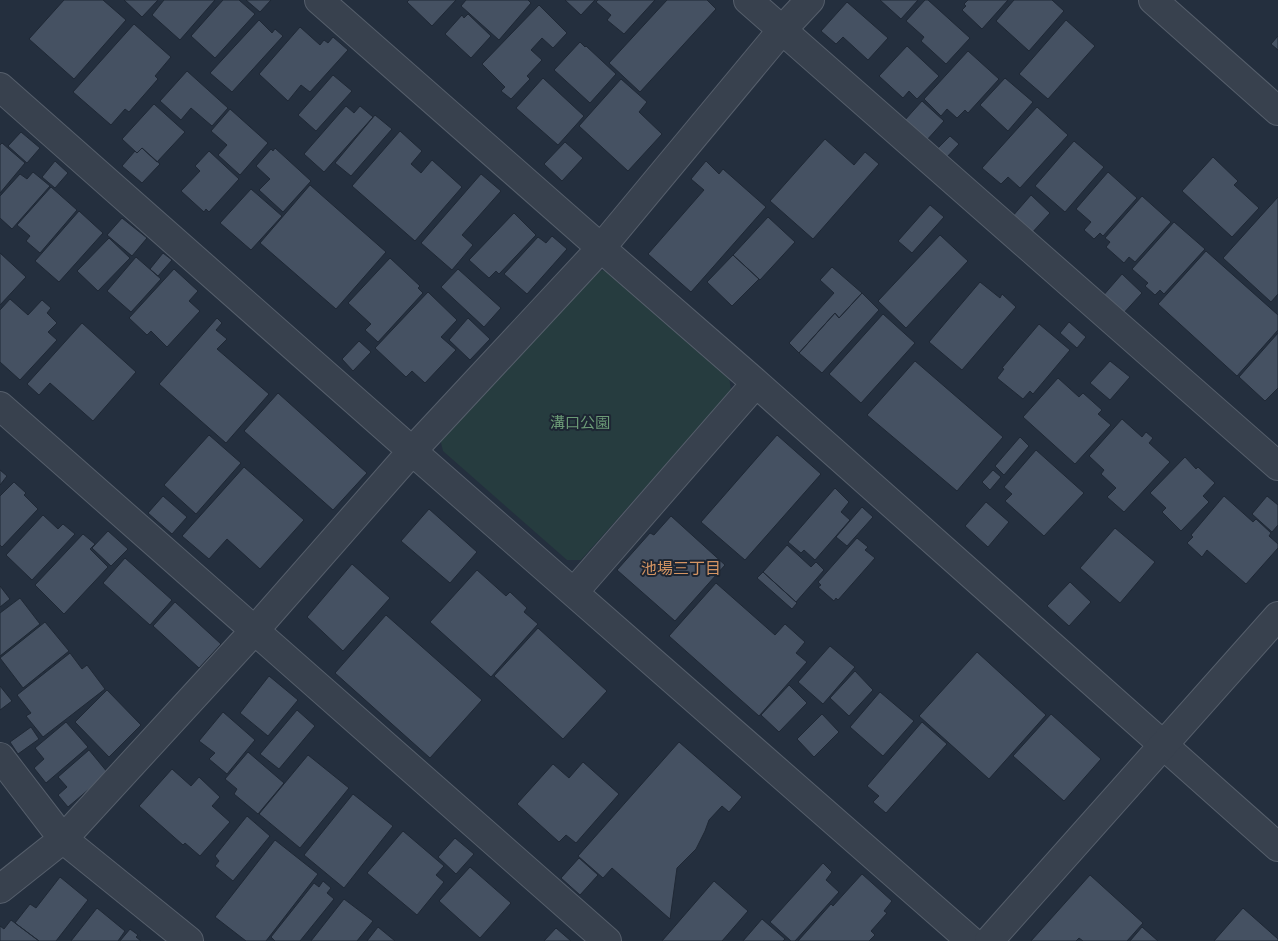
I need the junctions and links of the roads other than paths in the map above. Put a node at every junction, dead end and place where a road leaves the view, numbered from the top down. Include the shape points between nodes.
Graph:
1 (318, 0) edge
2 (748, 0) edge
3 (810, 0) edge
4 (1153, 0) edge
5 (782, 30) junction
6 (0, 87) edge
7 (1278, 111) edge
8 (601, 248) junction
9 (756, 383) junction
10 (0, 406) edge
11 (412, 451) junction
12 (1278, 466) edge
13 (574, 592) junction
14 (1278, 616) edge
15 (254, 631) junction
16 (1164, 745) junction
17 (0, 757) edge
18 (63, 838) junction
19 (1278, 847) edge
20 (0, 889) edge
21 (190, 941) edge
22 (607, 941) edge
23 (972, 941) edge
24 (989, 941) edge

1 - 8 street
2 - 5 street
3 - 5 street
4 - 7 street
5 - 8 street
5 - 12 street
6 - 11 street
8 - 9 street
8 - 11 street
9 - 13 street
9 - 16 street
10 - 15 street
11 - 13 street
11 - 15 street
13 - 23 street
14 - 16 street
15 - 18 street
15 - 22 street
16 - 19 street
16 - 24 street
17 - 18 street
18 - 20 street
18 - 21 street

